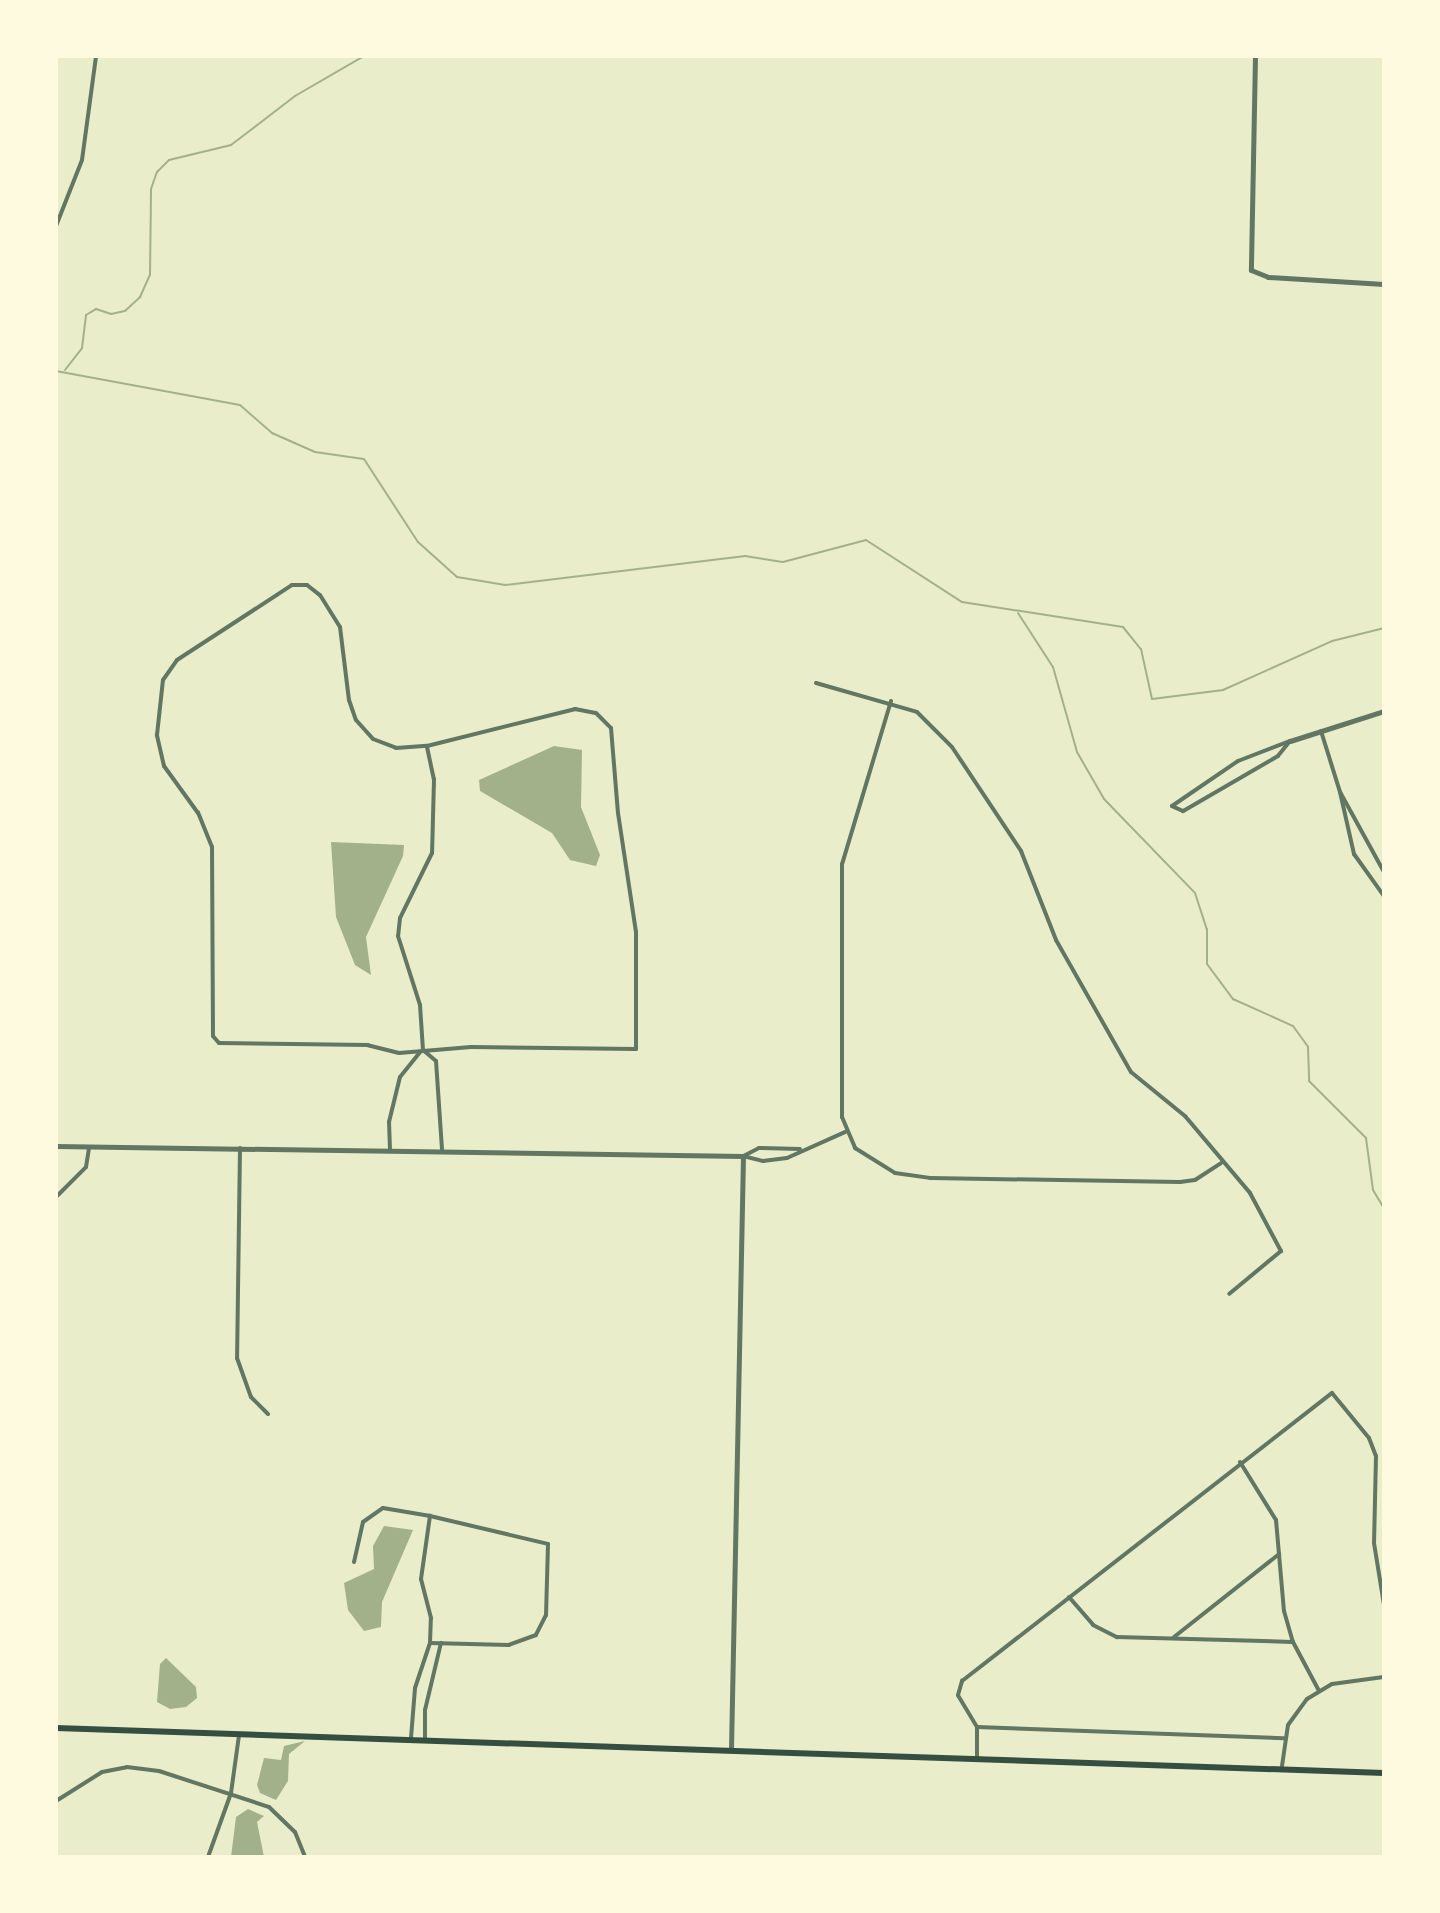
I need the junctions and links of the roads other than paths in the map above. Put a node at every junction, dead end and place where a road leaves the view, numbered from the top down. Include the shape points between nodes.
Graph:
1 (96, 56) edge
2 (1255, 56) edge
3 (56, 226) edge
4 (1384, 284) edge
5 (816, 683) dead end
6 (891, 701) junction
7 (1384, 711) edge
8 (1321, 731) junction
9 (1290, 741) junction
10 (427, 746) junction
11 (1340, 792) junction
12 (1384, 872) edge
13 (1384, 896) edge
14 (423, 1050) junction
15 (845, 1132) junction
16 (56, 1146) edge
17 (89, 1147) junction
18 (240, 1148) junction
19 (800, 1149) junction
20 (390, 1150) junction
21 (442, 1150) junction
22 (743, 1156) junction
23 (1221, 1163) junction
24 (56, 1197) edge
25 (1229, 1294) dead end
26 (268, 1414) dead end
27 (1240, 1462) junction
28 (430, 1516) junction
29 (1279, 1554) junction
30 (354, 1562) dead end
31 (1069, 1597) junction
32 (1384, 1605) edge
33 (1173, 1638) junction
34 (1293, 1642) junction
35 (430, 1643) junction
36 (441, 1643) junction
37 (1384, 1677) edge
38 (1319, 1691) junction
39 (977, 1727) junction
40 (56, 1728) edge
41 (239, 1732) junction
42 (411, 1738) junction
43 (425, 1738) junction
44 (1284, 1738) junction
45 (731, 1748) junction
46 (977, 1757) junction
47 (1282, 1766) junction
48 (1384, 1773) edge
49 (231, 1793) junction
50 (56, 1801) edge
51 (208, 1857) edge
52 (305, 1857) edge

1 - 3 street via 82,160
2 - 4 street via 1247,249 1253,272
5 - 6 street
6 - 15 street via 842,864
6 - 23 street via 917,712 952,747 1021,851 1056,940 1131,1072 1185,1116
7 - 8 street
8 - 9 street
8 - 11 street
9 - 9 street via 1238,761 1172,806 1183,811 1278,756
10 - 14 street via 434,779 432,853 400,918 398,936 420,1005
10 - 14 street via 575,709 596,713 611,728 636,932 636,1049
10 - 14 street via 396,748 373,739 356,720 340,627 307,585 292,585 177,660 163,680 157,735 164,766 198,813 212,847 213,1036 219,1043
11 - 12 street
11 - 13 street via 1354,854
14 - 20 street via 400,1077 389,1122
14 - 21 street via 436,1061
15 - 19 street
15 - 23 street via 855,1148 882,1167 930,1178 1180,1182 1195,1180
16 - 17 street
17 - 18 street
17 - 24 street via 86,1167
18 - 20 street
18 - 26 street via 237,1358 251,1397
19 - 22 street via 759,1148
19 - 22 street via 787,1158 763,1161
20 - 21 street
21 - 22 street
22 - 45 street
23 - 25 street via 1250,1193 1281,1251
27 - 29 street via 1269,1502
27 - 31 street
27 - 32 street via 1332,1393 1369,1438 1376,1456 1374,1543
28 - 30 street via 383,1508 363,1522
28 - 35 street via 421,1579 431,1618
28 - 36 street via 540,1540 550,1551 546,1615 536,1635 509,1645
29 - 33 street
29 - 34 street via 1279,1587
31 - 33 street via 1103,1632
31 - 39 street via 957,1688
33 - 34 street
34 - 38 street
35 - 36 street
35 - 42 street via 415,1688
36 - 43 street via 425,1710
37 - 38 street via 1340,1682
38 - 44 street via 1299,1707
39 - 44 street
39 - 46 street
40 - 41 main road
41 - 42 main road
41 - 49 street
42 - 43 main road
43 - 45 main road
44 - 47 street
45 - 46 main road
46 - 47 main road
47 - 48 main road
49 - 50 street via 127,1767 86,1778
49 - 51 street
49 - 52 street via 281,1816

